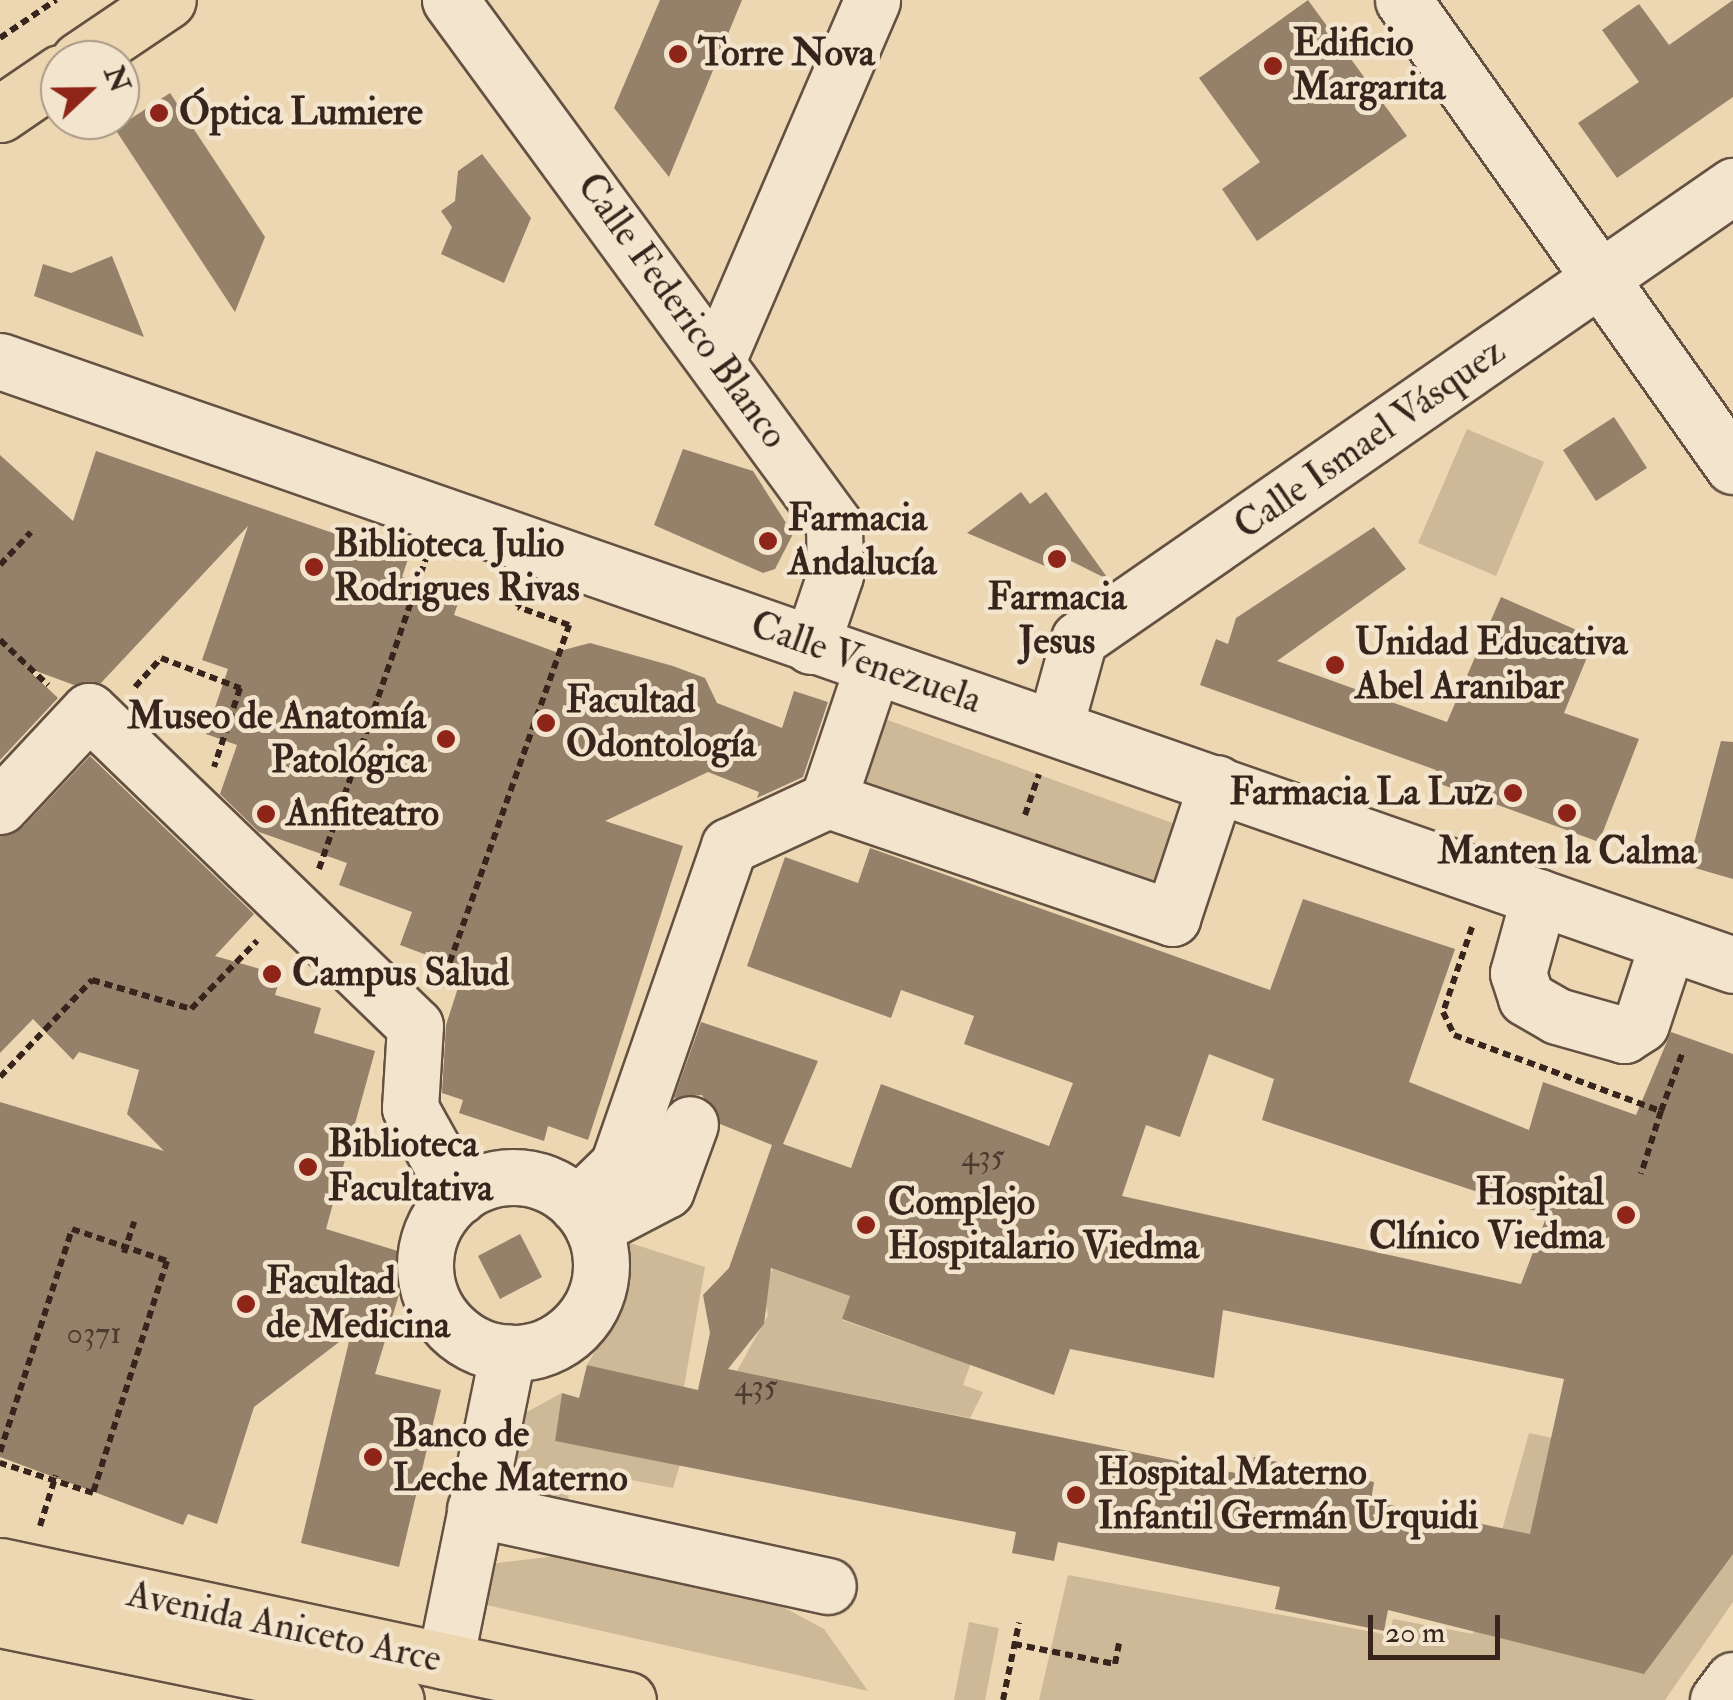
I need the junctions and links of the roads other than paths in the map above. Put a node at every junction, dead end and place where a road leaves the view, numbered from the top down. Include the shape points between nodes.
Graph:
1 (168, 0) edge
2 (450, 0) edge
3 (872, 0) edge
4 (1403, 0) edge
5 (109, 40) edge
6 (40, 87) edge
7 (0, 114) edge
8 (1719, 211) edge
9 (1601, 279) junction
10 (719, 356) junction
11 (0, 361) edge
12 (1733, 466) edge
13 (811, 646) junction
14 (873, 666) junction
15 (1055, 726) junction
16 (1217, 783) junction
17 (828, 800) junction
18 (0, 806) edge
19 (1539, 897) junction
20 (1668, 942) junction
21 (1733, 965) edge
22 (690, 1124) dead end
23 (459, 1196) junction
24 (585, 1216) junction
25 (508, 1352) junction
26 (476, 1509) junction
27 (0, 1566) edge
28 (828, 1586) dead end
29 (0, 1619) edge
30 (445, 1662) junction
31 (1733, 1680) edge
32 (255, 1686) edge
33 (396, 1700) edge
34 (628, 1700) edge
35 (1718, 1700) edge

1 - 5 main road
2 - 10 street, Calle Federico Blanco
3 - 10 street
4 - 9 street
6 - 7 main road
8 - 9 street, Calle Ismael Vásquez
9 - 12 street
9 - 15 street, Calle Ismael Vásquez via 1079,639
10 - 13 street, Calle Federico Blanco via 834,524 835,575
11 - 13 street, Calle Venezuela
13 - 14 street, Calle Venezuela
14 - 15 street, Calle Venezuela
14 - 17 street
15 - 16 street, Calle Venezuela
16 - 17 street via 1172,918
16 - 19 street, Calle Venezuela
17 - 24 street via 729,846 618,1165
18 - 23 street via 89,711 415,1026 410,1108
19 - 20 street, Calle Venezuela
19 - 20 street via 1518,973 1526,998 1558,1016 1624,1035 1641,1024
20 - 21 street, Calle Venezuela
22 - 24 street via 666,1190
23 - 24 street via 499,1177 529,1178
23 - 25 street via 430,1232 428,1292 466,1340
24 - 25 street via 599,1282 590,1310 549,1346
25 - 26 street
26 - 28 street
26 - 30 street
27 - 30 main road, Avenida Aniceto Arce
29 - 32 main road, Avenida Aniceto Arce
30 - 34 main road, Avenida Aniceto Arce
31 - 35 street
32 - 33 main road, Avenida Aniceto Arce

